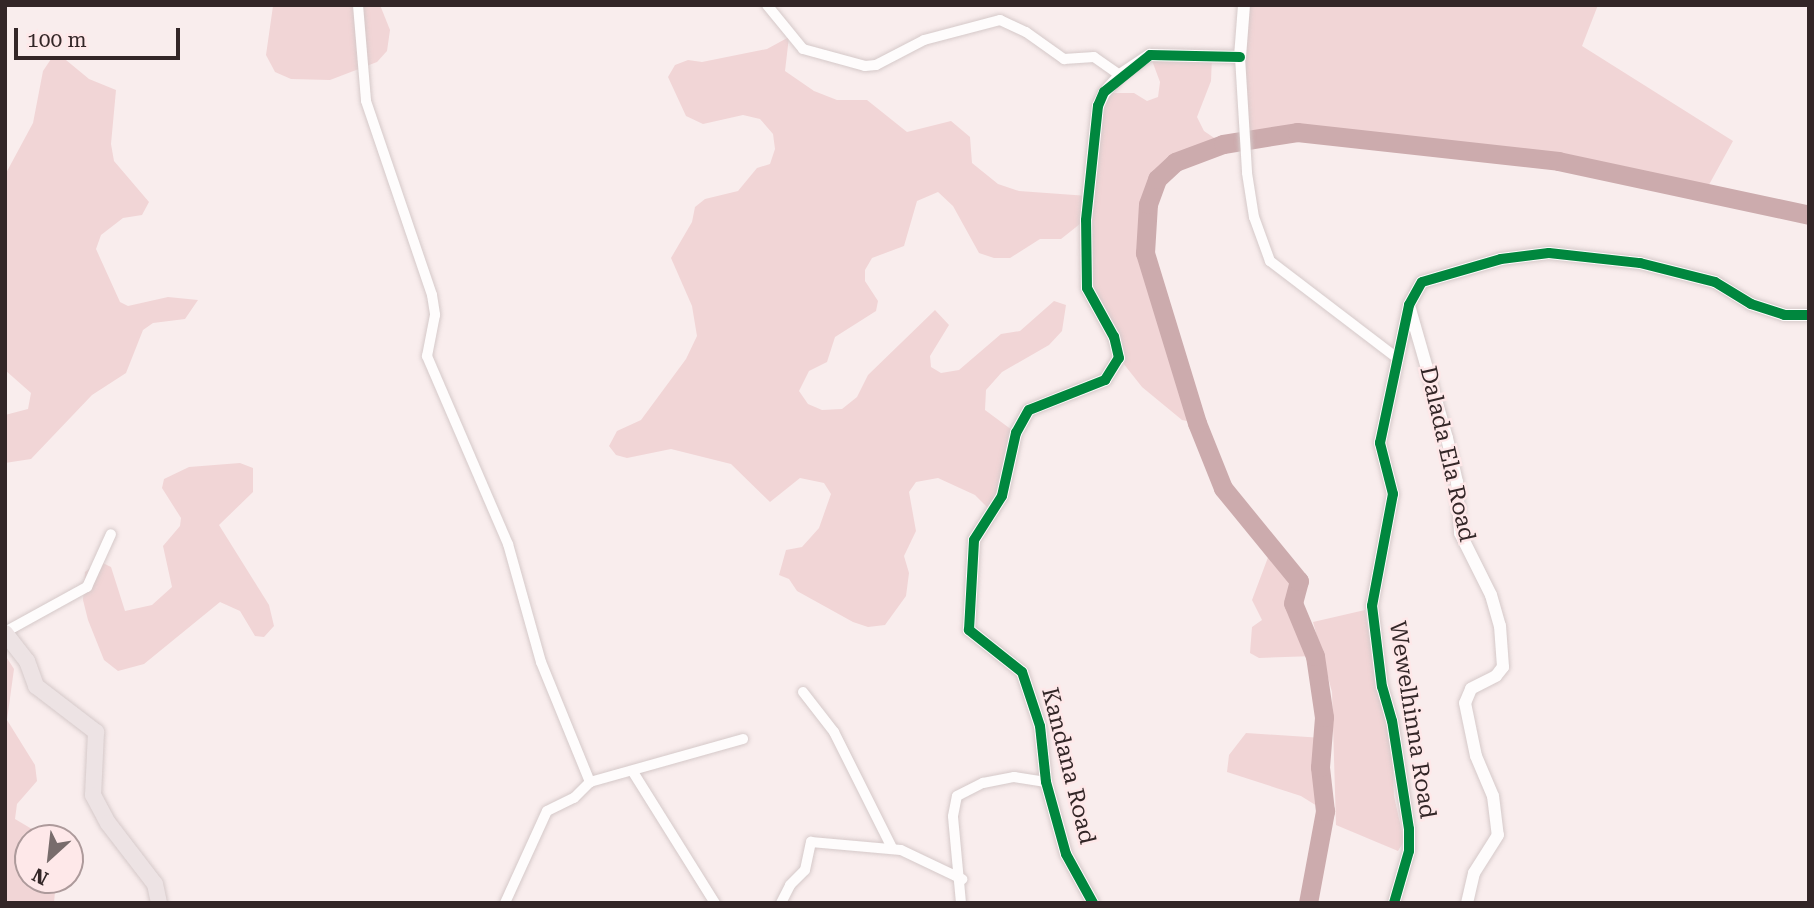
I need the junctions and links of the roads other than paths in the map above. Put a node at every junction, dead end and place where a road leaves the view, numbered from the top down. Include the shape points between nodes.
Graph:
1 (358, 5) edge
2 (767, 5) edge
3 (1244, 5) edge
4 (1240, 57) junction
5 (1120, 75) junction
6 (1409, 305) junction
7 (1809, 315) edge
8 (1398, 359) junction
9 (111, 534) dead end
10 (5, 633) edge
11 (803, 692) dead end
12 (743, 739) dead end
13 (634, 772) junction
14 (590, 782) junction
15 (1046, 782) junction
16 (892, 848) junction
17 (962, 879) junction
18 (159, 903) edge
19 (505, 903) edge
20 (715, 903) edge
21 (781, 903) edge
22 (961, 903) edge
23 (1093, 903) edge
24 (1394, 903) edge
25 (1466, 903) edge

1 - 14 street via 366,101 432,295 435,315 427,356 508,544 541,662 567,716
2 - 5 street via 803,49 865,66 924,40 1000,20 1064,59 1094,57
3 - 4 street
4 - 5 street, Kandana Road via 1150,55
4 - 8 street via 1247,173 1254,217 1270,261
5 - 15 street, Kandana Road via 1098,106 1086,220 1087,288 1114,337 1119,358 1105,380 1029,410 1016,433 1002,496 974,540 972,556 969,630 1022,672 1040,726
6 - 7 street, Wewelhinna Road via 1422,282 1501,259 1549,253 1640,263 1715,282 1762,308
6 - 8 street, Wewelhinna Road
6 - 25 street, Dalada Ela Road via 1457,482 1460,533 1491,595 1500,626 1503,667 1471,689 1465,703 1476,756 1493,796 1498,835 1474,873
8 - 24 street, Wewelhinna Road via 1380,443 1392,503 1372,606 1409,829 1409,851
9 - 10 street via 87,587
10 - 18 main road via 13,649 27,661 36,686 96,732 93,794 108,823 155,884
11 - 16 street via 834,732
12 - 13 street
13 - 14 street
13 - 20 street
14 - 19 street via 575,798 547,811
15 - 17 street via 1014,777 983,783 957,796 953,816
15 - 23 street, Kandana Road via 1066,854
16 - 17 street
16 - 21 street via 811,842 805,870
17 - 22 street

